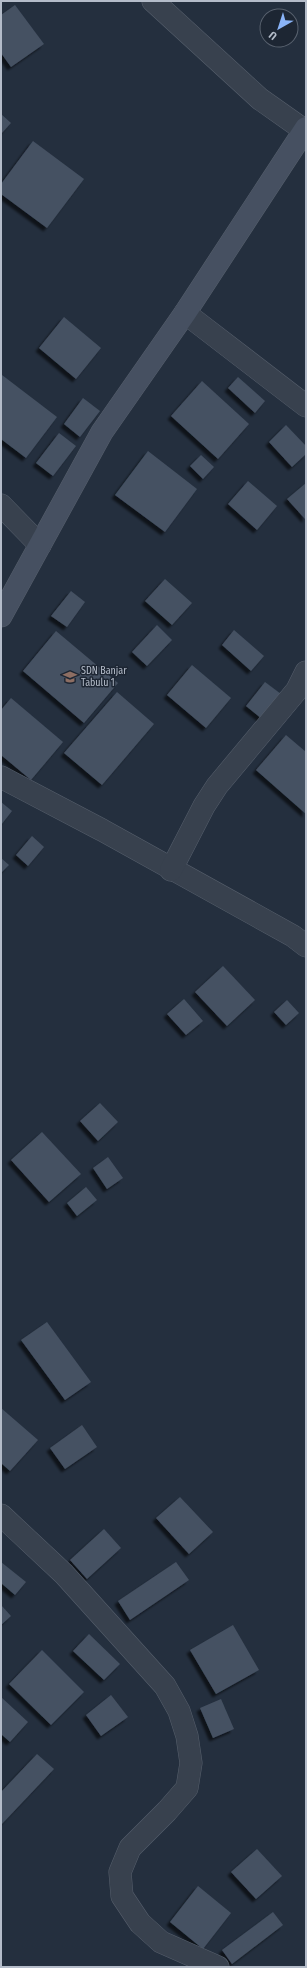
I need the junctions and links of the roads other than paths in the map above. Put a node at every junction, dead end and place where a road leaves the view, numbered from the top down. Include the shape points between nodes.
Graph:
1 (153, 1) edge
2 (305, 129) edge
3 (185, 313) junction
4 (306, 406) edge
5 (1, 505) edge
6 (40, 545) junction
7 (1, 616) edge
8 (306, 672) edge
9 (1, 777) edge
10 (172, 870) junction
11 (306, 946) edge
12 (1, 1515) edge
13 (218, 1967) edge

1 - 2 street via 260,99
2 - 3 street
3 - 4 street
3 - 6 street via 102,432
5 - 6 street
6 - 7 street
8 - 10 street via 297,690 217,786 204,806
9 - 10 street
10 - 11 street
12 - 13 street via 64,1574 165,1686 179,1711 187,1736 191,1763 187,1788 130,1848 120,1872 122,1896 140,1923 161,1942

